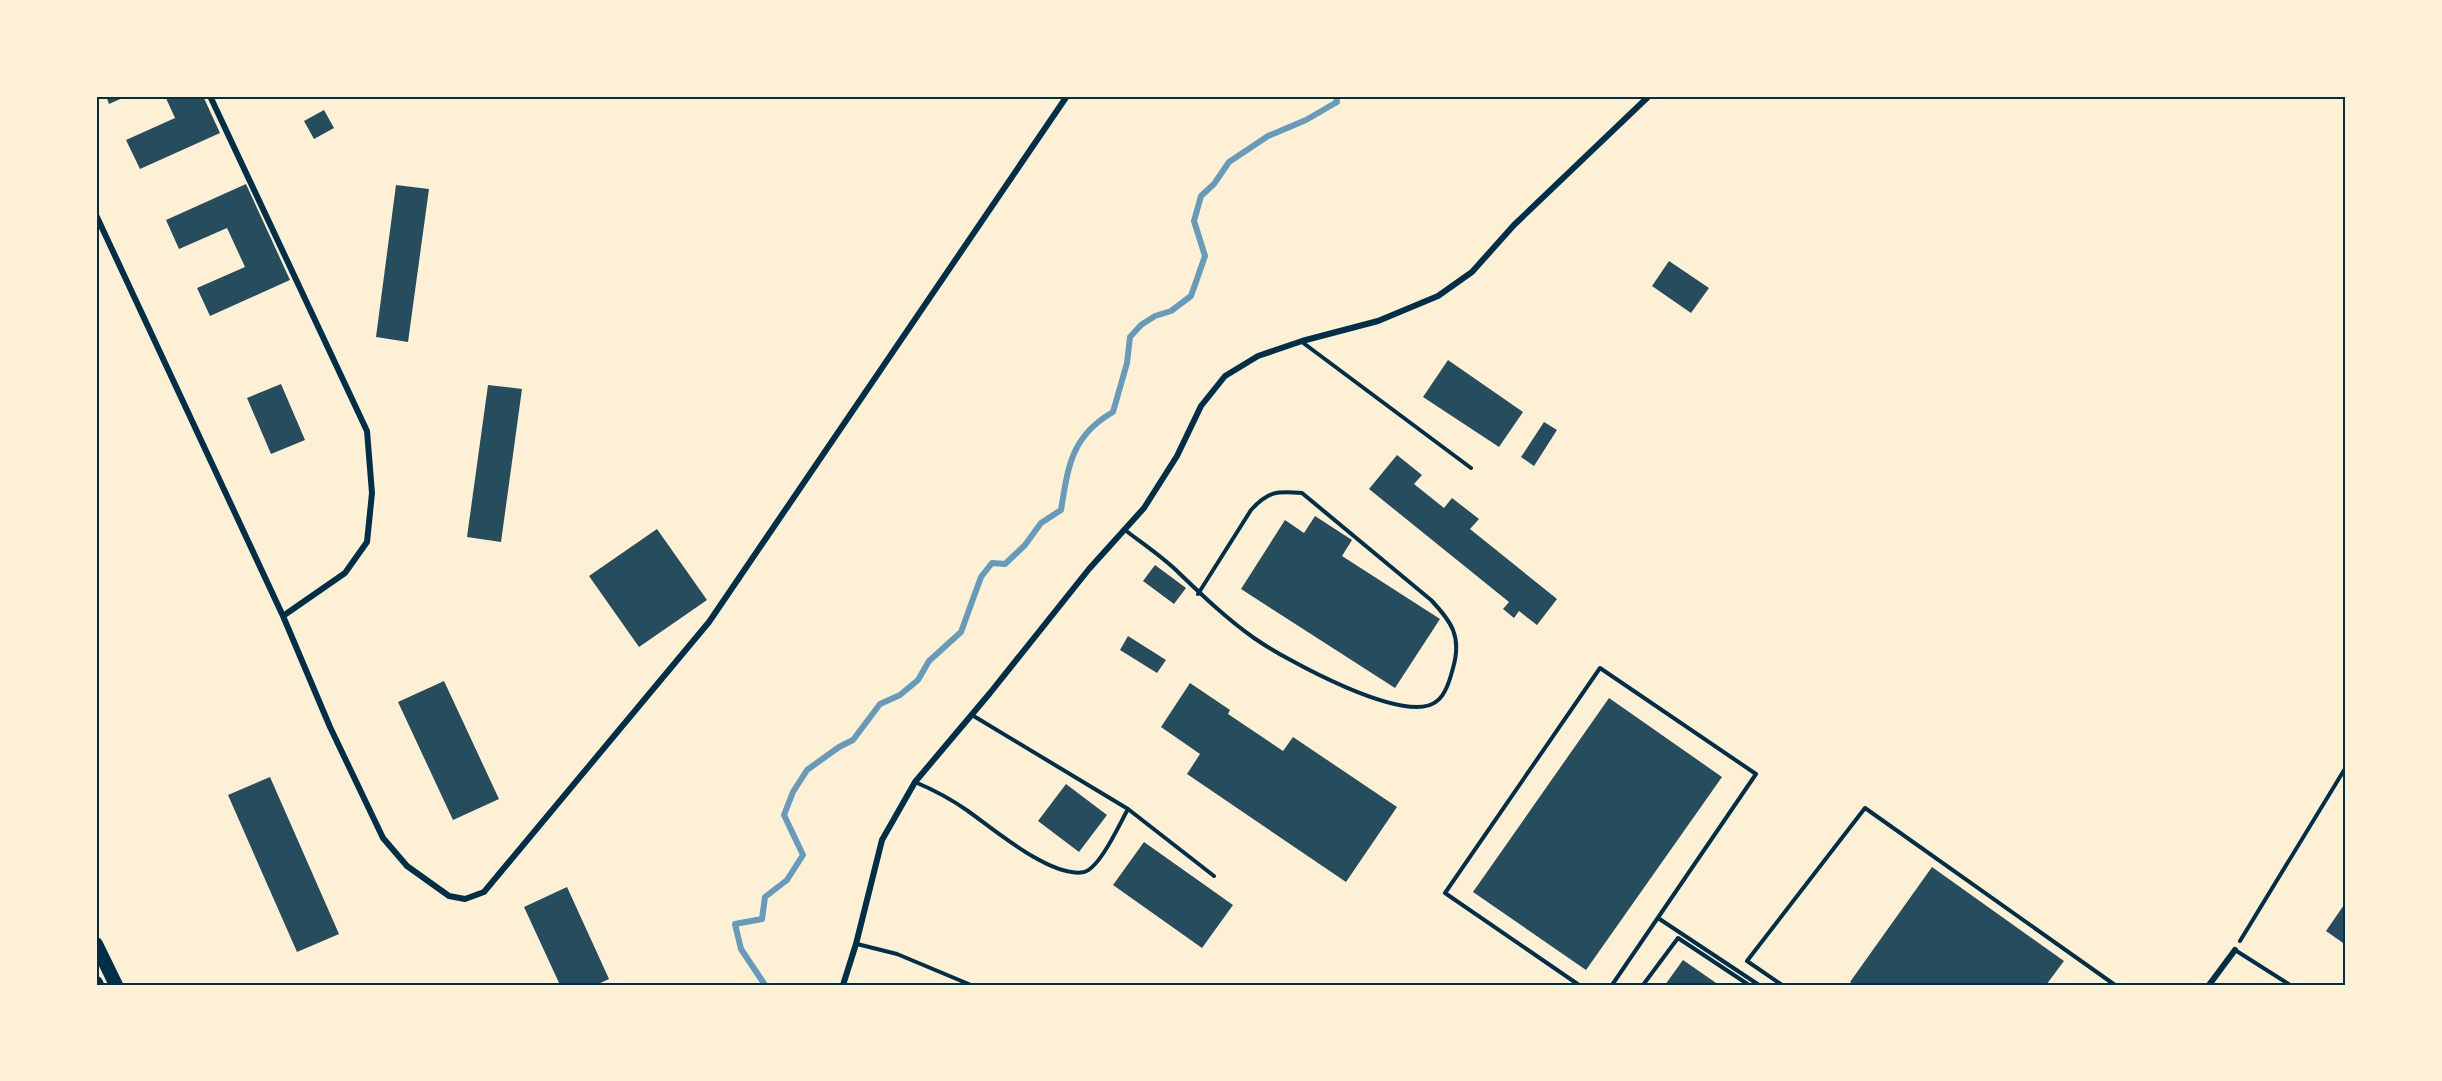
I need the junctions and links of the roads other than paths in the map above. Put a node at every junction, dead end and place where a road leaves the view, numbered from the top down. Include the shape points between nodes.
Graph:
1 (210, 96) edge
2 (1067, 96) edge
3 (1649, 96) edge
4 (96, 215) edge
5 (1302, 341) junction
6 (1472, 468) dead end
7 (1125, 530) junction
8 (1198, 594) junction
9 (283, 616) junction
10 (971, 715) junction
11 (915, 782) junction
12 (1128, 809) junction
13 (1214, 876) dead end
14 (1658, 918) junction
15 (96, 944) edge
16 (856, 944) junction
17 (2235, 950) joint
18 (116, 985) edge
19 (843, 985) edge
20 (971, 985) edge
21 (1580, 985) edge
22 (1612, 985) edge
23 (1643, 985) edge
24 (1749, 985) edge
25 (1759, 985) edge
26 (1782, 985) edge
27 (2115, 985) edge
28 (2209, 985) edge
29 (2290, 985) edge

1 - 9 street via 367,431 372,493 367,542 345,573
2 - 9 street via 709,622 484,892 465,899 449,896 407,866 383,838
3 - 5 street via 1514,225 1472,272 1438,296 1378,321
4 - 9 street
5 - 6 lane
5 - 7 street via 1257,356 1225,376 1201,406 1177,456 1144,508
7 - 8 lane via 1178,572
7 - 10 street
8 - 8 lane via 1262,498 1278,491 1302,493 1447,617 1457,638 1454,666 1437,701 1422,708 1374,700 1256,639
10 - 11 street
10 - 12 lane
11 - 12 lane via 967,810 1034,858 1083,872 1094,866
11 - 16 street via 882,840
12 - 13 lane
14 - 21 lane via 1756,774 1600,668 1445,893
14 - 22 lane
14 - 25 lane
15 - 18 main road
16 - 19 street
16 - 20 lane via 897,954
17 - 28 street
17 - 29 lane
23 - 24 lane via 1678,938
26 - 27 lane via 1747,961 1865,808

